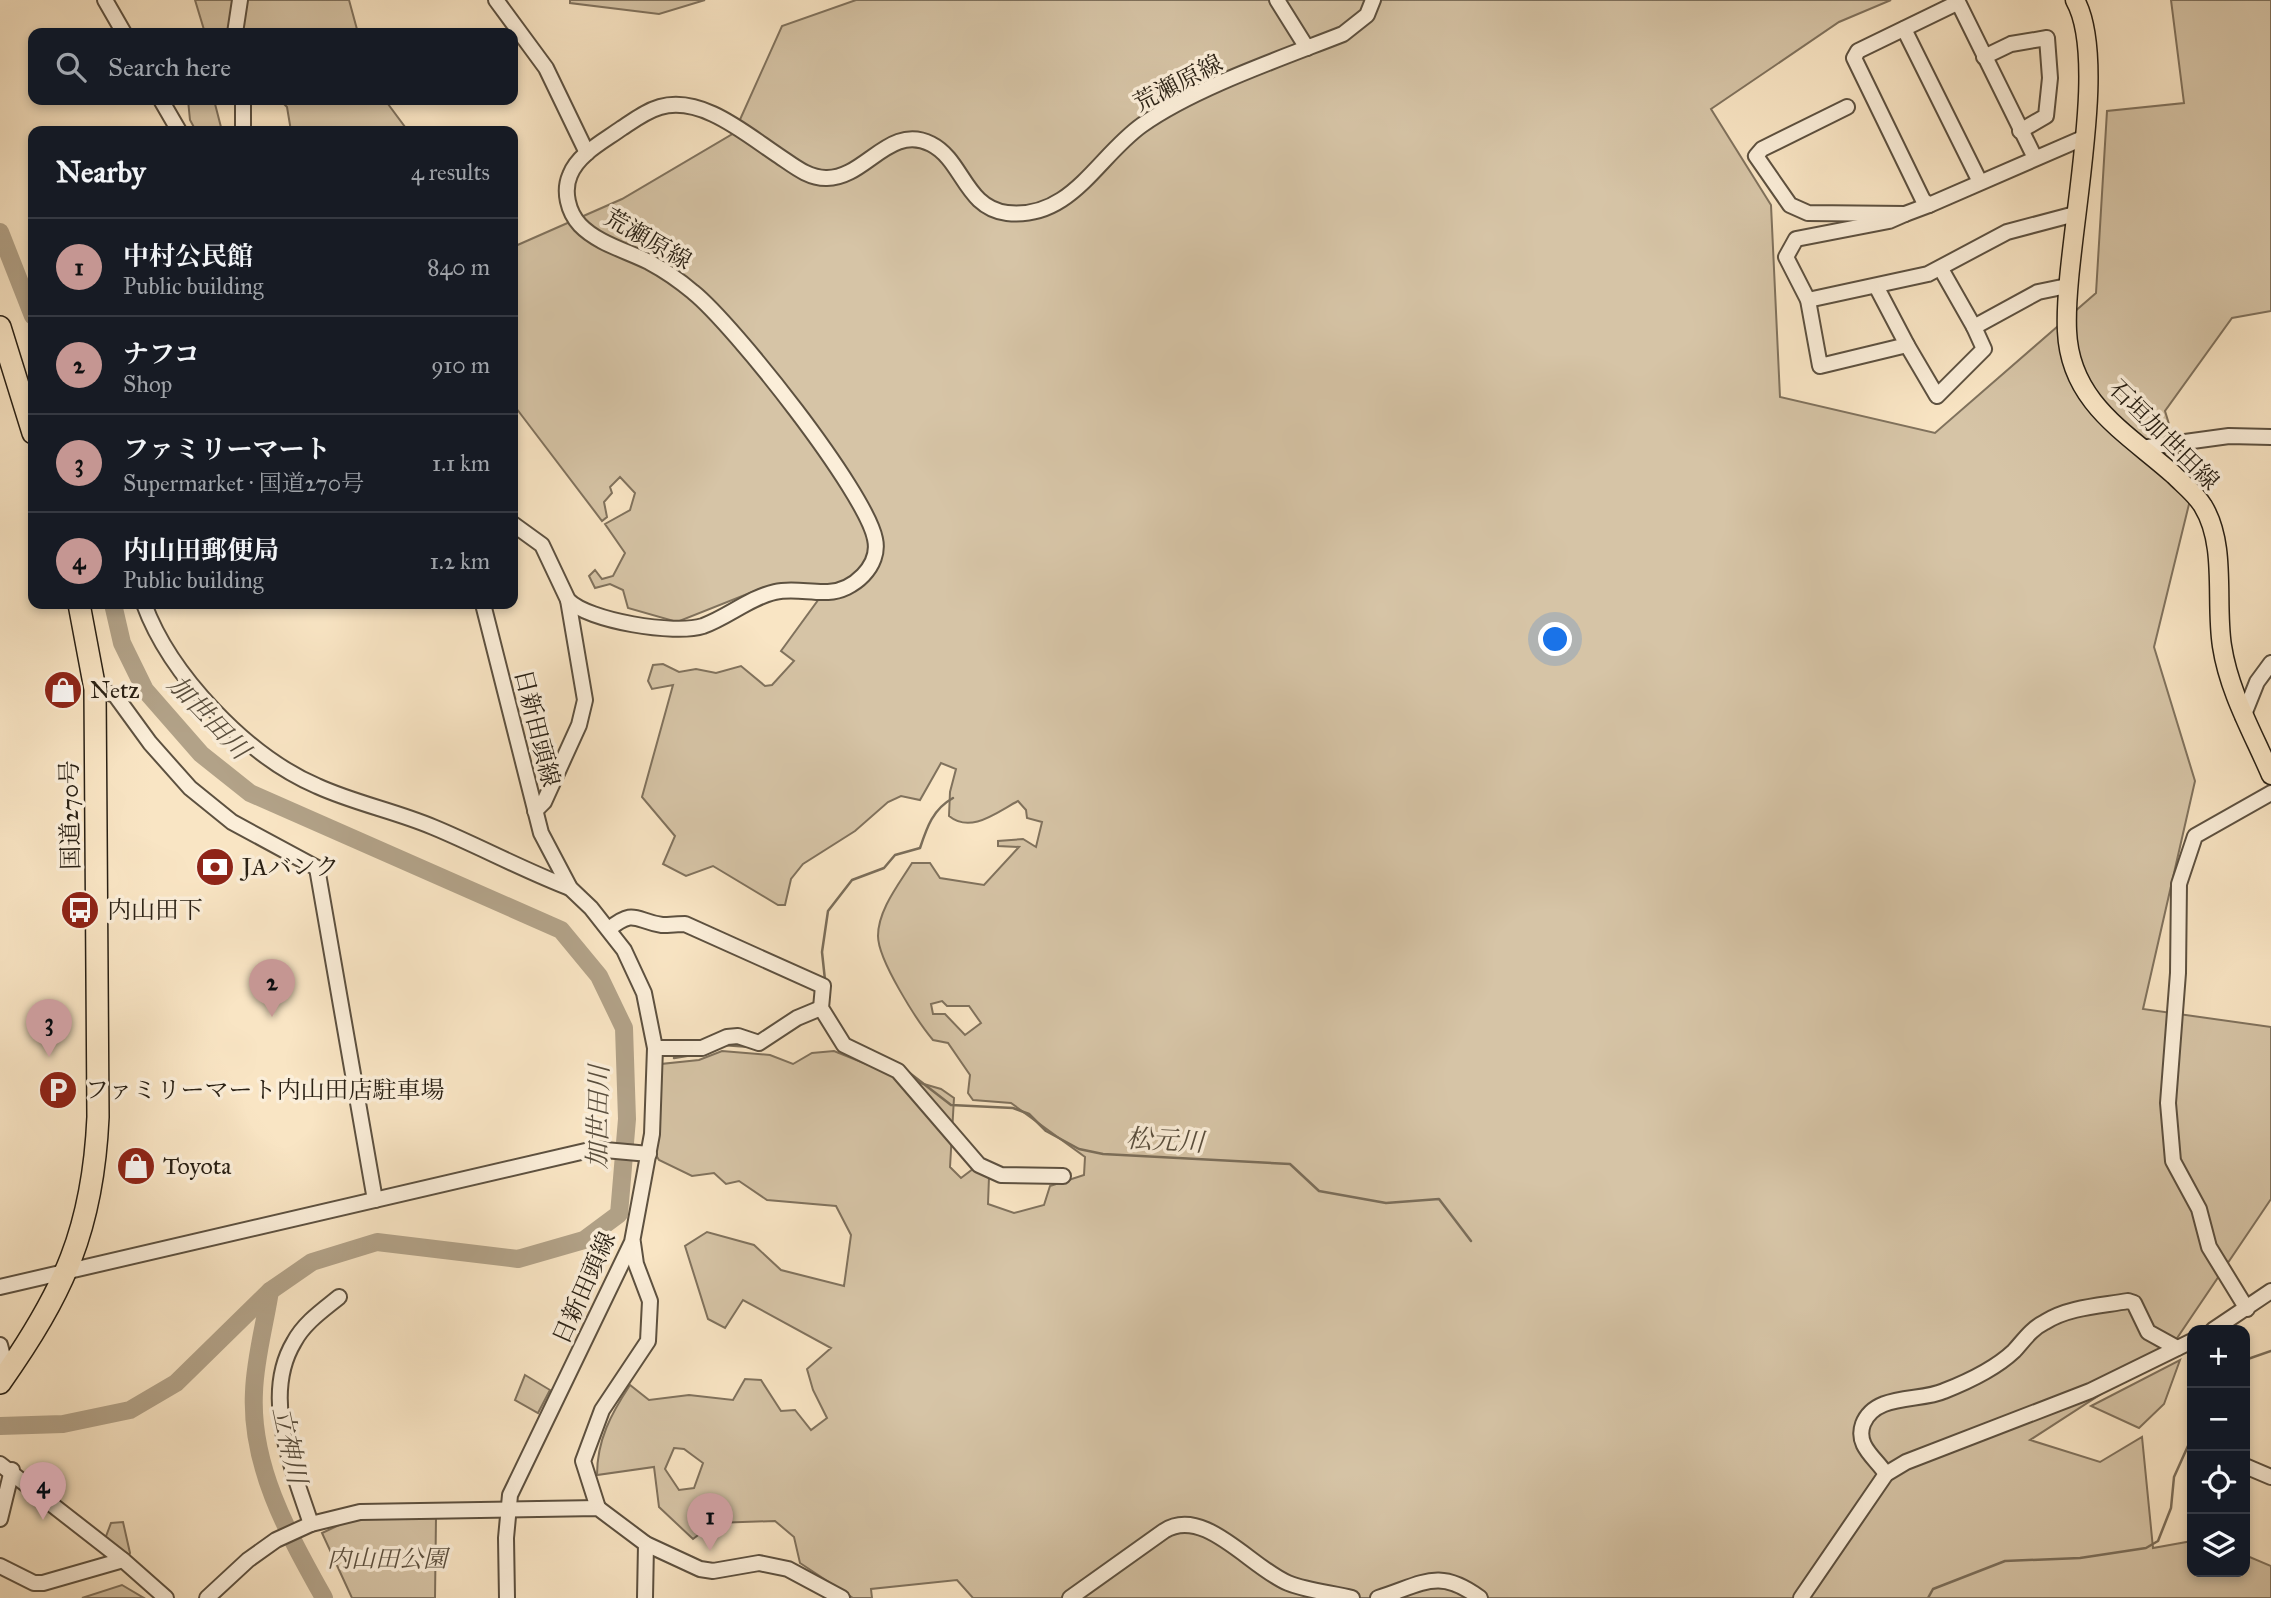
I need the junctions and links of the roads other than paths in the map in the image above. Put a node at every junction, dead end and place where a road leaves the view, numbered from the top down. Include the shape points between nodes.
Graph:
1 (105, 0) edge
2 (240, 0) edge
3 (496, 0) edge
4 (1277, 0) edge
5 (1373, 0) edge
6 (2075, 0) edge
7 (1957, 1) edge
8 (121, 28) edge
9 (236, 28) edge
10 (517, 28) edge
11 (1904, 29) junction
12 (518, 30) edge
13 (1307, 48) junction
14 (1984, 57) junction
15 (164, 105) edge
16 (243, 105) edge
17 (1847, 107) dead end
18 (176, 126) edge
19 (243, 126) edge
20 (2020, 131) junction
21 (2083, 138) junction
22 (587, 153) junction
23 (2035, 158) junction
24 (1980, 183) junction
25 (1929, 205) junction
26 (1905, 214) junction
27 (2075, 214) junction
28 (1941, 269) junction
29 (1876, 286) junction
30 (2067, 286) junction
31 (1808, 300) junction
32 (0, 327) edge
33 (1974, 327) junction
34 (1907, 345) junction
35 (28, 417) edge
36 (2271, 437) edge
37 (2141, 448) junction
38 (518, 528) edge
39 (568, 600) junction
40 (80, 609) edge
41 (146, 609) edge
42 (484, 609) edge
43 (2271, 663) edge
44 (95, 689) junction
45 (2243, 716) junction
46 (2271, 775) edge
47 (2271, 793) edge
48 (535, 811) junction
49 (570, 888) junction
50 (609, 929) junction
51 (821, 1008) junction
52 (655, 1048) junction
53 (647, 1154) junction
54 (1062, 1176) dead end
55 (376, 1200) junction
56 (632, 1242) junction
57 (67, 1273) junction
58 (0, 1287) edge
59 (2271, 1291) edge
60 (339, 1297) dead end
61 (2247, 1310) junction
62 (2222, 1325) edge
63 (2187, 1343) edge
64 (0, 1345) edge
65 (2177, 1348) junction
66 (4, 1377) edge
67 (6, 1467) edge
68 (2250, 1468) edge
69 (1886, 1474) junction
70 (2271, 1477) edge
71 (508, 1508) junction
72 (598, 1508) junction
73 (0, 1519) edge
74 (307, 1526) junction
75 (646, 1544) junction
76 (123, 1560) junction
77 (0, 1566) edge
78 (1074, 1594) edge
79 (166, 1598) edge
80 (207, 1598) edge
81 (507, 1598) edge
82 (645, 1598) edge
83 (842, 1598) edge
84 (1352, 1598) edge
85 (1378, 1598) edge
86 (1480, 1598) edge
87 (1801, 1598) edge

1 - 8 street
2 - 9 street
3 - 10 street
4 - 13 street
5 - 13 street, 荒瀬原線 via 1367,15 1351,29
6 - 21 main road, 石垣加世田線 via 2088,53
7 - 11 street
7 - 14 street
11 - 24 street
11 - 25 street via 1857,51 1854,58
12 - 22 street via 546,68
13 - 22 street, 荒瀬原線 via 1159,114 1059,203 1012,214 986,207 976,199 945,156 924,141 888,146 847,172 824,178 804,173 723,120 689,106 672,105 643,114
14 - 20 street
14 - 20 street via 2011,44 2047,38 2050,78 2046,116
15 - 18 street
16 - 19 street
17 - 26 street via 1762,149 1756,156 1761,169 1790,205 1808,213
20 - 23 street
21 - 23 street
21 - 27 main road, 石垣加世田線
22 - 39 street, 荒瀬原線 via 570,176 566,194 579,225 655,265 693,291 728,324 842,476 875,538 876,551 866,573 832,593 775,592 703,626 671,631 596,616
23 - 24 street
24 - 25 street
25 - 26 street
26 - 31 street via 1796,239 1786,257
27 - 28 street via 2007,232
27 - 30 main road, 石垣加世田線
28 - 29 street
28 - 33 street
29 - 31 street
29 - 34 street
30 - 33 street via 2038,292
30 - 37 main road, 石垣加世田線 via 2067,333 2079,378 2098,410
31 - 34 street via 1819,366
32 - 35 highway
33 - 34 street via 1984,349 1937,396
36 - 37 street via 2229,436
37 - 45 main road, 石垣加世田線 via 2198,499 2208,516 2216,546 2222,648
38 - 39 street via 542,545
39 - 48 street via 585,700 579,726 544,802
40 - 44 highway, 国道270号
41 - 49 street via 155,631 200,693 260,754 315,786 432,827
42 - 48 street, 日新田頭線
43 - 45 street via 2257,682
44 - 55 street via 115,695 150,743 200,797 232,822 317,867
44 - 57 highway, 国道270号 via 98,1129 88,1207
45 - 46 main road, 石垣加世田線
47 - 61 street via 2195,836 2179,884 2168,1103 2173,1161 2199,1209 2209,1247
48 - 49 street, 日新田頭線 via 551,856
49 - 50 street, 日新田頭線
50 - 51 street via 631,916 665,925 685,923 823,986
50 - 52 street, 日新田頭線 via 644,993
51 - 52 street via 759,1043 738,1036 702,1048
51 - 54 street via 844,1045 898,1071 979,1166 1001,1175
52 - 53 street, 日新田頭線
53 - 55 street via 596,1149
53 - 56 street, 日新田頭線
55 - 57 street
56 - 71 street, 日新田頭線 via 510,1495
56 - 72 street via 650,1301 648,1341 603,1410 583,1461
57 - 58 street
57 - 66 highway, 国道270号
59 - 61 street
60 - 74 street via 293,1342 284,1367 281,1416
61 - 62 street
63 - 65 street
64 - 66 street
65 - 69 street via 2090,1391 1906,1462
65 - 69 street via 2148,1332 2134,1303 2059,1315 2029,1332 2013,1351 1986,1370 1946,1391 1877,1408 1863,1424 1861,1435 1863,1446
67 - 73 street
67 - 76 street
68 - 70 street
69 - 87 street
71 - 72 street
71 - 74 street via 360,1512
71 - 81 street, 日新田頭線
72 - 75 street
74 - 80 street via 274,1541
75 - 82 street
75 - 83 street via 699,1569 759,1563 788,1569
76 - 77 street via 43,1583
76 - 79 street
78 - 84 street via 1175,1524 1185,1523 1212,1531 1289,1584
85 - 86 street via 1445,1579

